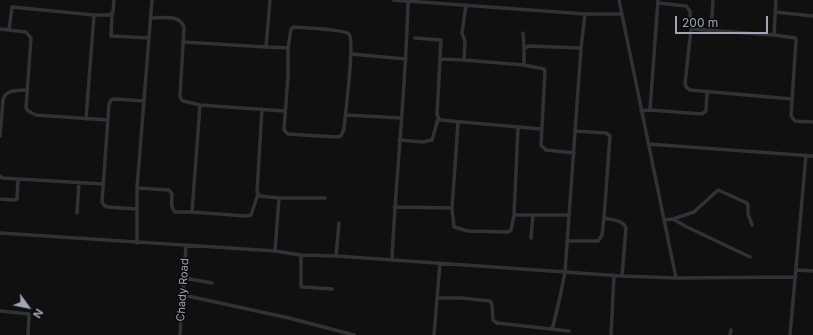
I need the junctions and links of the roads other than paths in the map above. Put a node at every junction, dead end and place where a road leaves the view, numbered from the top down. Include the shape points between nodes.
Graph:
1 (114, 0) edge
2 (152, 0) edge
3 (270, 0) edge
4 (393, 0) edge
5 (469, 0) edge
6 (619, 0) edge
7 (714, 0) edge
8 (776, 0) edge
9 (408, 1) junction
10 (658, 2) edge
11 (468, 5) junction
12 (775, 12) junction
13 (112, 14) junction
14 (585, 14) junction
15 (622, 14) junction
16 (94, 15) junction
17 (813, 16) edge
18 (151, 18) junction
19 (0, 29) edge
20 (691, 29) junction
21 (9, 30) junction
22 (712, 30) junction
23 (523, 33) dead end
24 (774, 35) junction
25 (149, 38) junction
26 (415, 38) dead end
27 (183, 42) junction
28 (266, 47) junction
29 (288, 48) junction
30 (581, 48) junction
31 (524, 49) junction
32 (351, 54) junction
33 (406, 59) junction
34 (441, 59) junction
35 (464, 60) junction
36 (524, 65) junction
37 (26, 90) junction
38 (707, 93) junction
39 (792, 99) junction
40 (144, 101) junction
41 (200, 105) junction
42 (262, 109) junction
43 (650, 110) junction
44 (284, 111) junction
45 (641, 111) junction
46 (346, 115) junction
47 (401, 118) junction
48 (86, 119) junction
49 (438, 119) junction
50 (108, 120) junction
51 (813, 122) edge
52 (458, 123) junction
53 (518, 127) junction
54 (541, 129) junction
55 (576, 131) junction
56 (0, 136) edge
57 (399, 140) junction
58 (648, 144) junction
59 (574, 153) junction
60 (806, 155) junction
61 (813, 156) edge
62 (0, 176) edge
63 (18, 179) junction
64 (79, 182) junction
65 (103, 184) junction
66 (138, 188) junction
67 (258, 194) junction
68 (279, 198) junction
69 (326, 198) dead end
70 (0, 199) edge
71 (394, 208) junction
72 (452, 208) junction
73 (136, 209) junction
74 (192, 212) junction
75 (77, 213) dead end
76 (514, 215) junction
77 (533, 215) junction
78 (568, 215) junction
79 (604, 218) junction
80 (673, 219) junction
81 (664, 220) junction
82 (339, 223) dead end
83 (752, 225) dead end
84 (0, 233) edge
85 (532, 238) dead end
86 (568, 241) junction
87 (136, 243) junction
88 (186, 246) junction
89 (275, 251) junction
90 (301, 254) junction
91 (336, 256) junction
92 (750, 257) dead end
93 (392, 260) junction
94 (440, 263) junction
95 (796, 270) junction
96 (813, 271) edge
97 (564, 272) junction
98 (614, 275) junction
99 (622, 276) junction
100 (796, 277) junction
101 (184, 278) junction
102 (676, 278) junction
103 (212, 283) dead end
104 (332, 289) dead end
105 (183, 294) junction
106 (437, 298) junction
107 (0, 310) edge
108 (551, 329) junction
109 (731, 330) dead end
110 (569, 331) dead end
111 (28, 335) edge
112 (180, 335) edge
113 (354, 335) edge
114 (434, 335) edge
115 (611, 335) edge
116 (730, 335) edge
117 (790, 335) edge

1 - 13 street
2 - 18 street
3 - 28 street
4 - 9 street
5 - 11 street
6 - 15 street
7 - 22 street
8 - 12 street
9 - 11 street
9 - 33 street
10 - 20 street via 689,8
10 - 43 street
11 - 14 street
11 - 35 street via 462,33 465,41
12 - 17 street
12 - 24 street
13 - 16 street
13 - 25 street via 111,36
14 - 15 street
14 - 30 street
15 - 45 street
16 - 21 street via 14,7 11,9
16 - 48 street
18 - 25 street
18 - 27 street via 181,21 184,28
19 - 21 street
20 - 22 street
20 - 38 street via 687,88
21 - 37 street via 26,32 31,38
22 - 24 street
23 - 31 street
24 - 39 street via 792,37 796,40
25 - 40 street
26 - 34 street via 441,40
27 - 28 street
27 - 41 street via 180,96 183,101
28 - 29 street
29 - 32 street via 291,29 294,27 338,31 346,32 351,38
29 - 44 street
30 - 31 street via 528,46
30 - 55 street
31 - 36 street
32 - 33 street
32 - 46 street
33 - 47 street
34 - 35 street
34 - 49 street
35 - 36 street
36 - 54 street via 542,67 545,71
37 - 48 street via 26,108 31,114
37 - 56 street via 8,92 4,95
38 - 39 street
38 - 43 street via 706,111 702,114
39 - 51 street via 792,119
40 - 50 street via 111,100
40 - 66 street
41 - 42 street
41 - 74 street
42 - 44 street
42 - 67 street
43 - 45 street
44 - 46 street via 283,126 286,133 329,137 341,136
45 - 58 street
46 - 47 street
47 - 57 street
48 - 50 street
49 - 52 street
49 - 57 street via 432,140
50 - 65 street
52 - 53 street
52 - 72 street
53 - 54 street
53 - 76 street
54 - 59 street via 543,148
55 - 59 street
55 - 79 street via 606,133 610,136
57 - 71 street
58 - 60 street
58 - 81 street
59 - 78 street
60 - 61 street
60 - 95 street
62 - 63 street
63 - 64 street
63 - 70 street via 17,199
64 - 65 street
64 - 75 street
65 - 73 street via 104,205
66 - 73 street
66 - 74 street via 169,190 174,210
67 - 68 street
67 - 74 street via 250,215
68 - 69 street
68 - 89 street
71 - 72 street
71 - 93 street
72 - 76 street via 454,227 468,231 508,232 511,230
73 - 87 street
76 - 77 street
77 - 78 street
77 - 85 street
78 - 86 street
79 - 86 street via 602,235 598,241
79 - 99 street via 621,222 626,228
80 - 81 street
80 - 83 street via 694,212 714,193 721,190 748,204
80 - 92 street
81 - 102 street
82 - 91 street
84 - 87 street
86 - 97 street
87 - 88 street
88 - 89 street
88 - 101 street, Chady Road
89 - 90 street
90 - 91 street
90 - 104 street via 300,286
91 - 93 street
93 - 94 street
94 - 97 street
94 - 106 street
95 - 96 street
95 - 100 street
97 - 98 street
97 - 108 street
98 - 99 street
98 - 115 street
99 - 102 street
100 - 102 street
100 - 117 street
101 - 103 street
101 - 105 street, Chady Road
105 - 112 street, Chady Road
105 - 113 street
106 - 108 street via 487,300 492,304 495,322
106 - 114 street
107 - 111 street via 30,315
108 - 110 street
109 - 116 street

